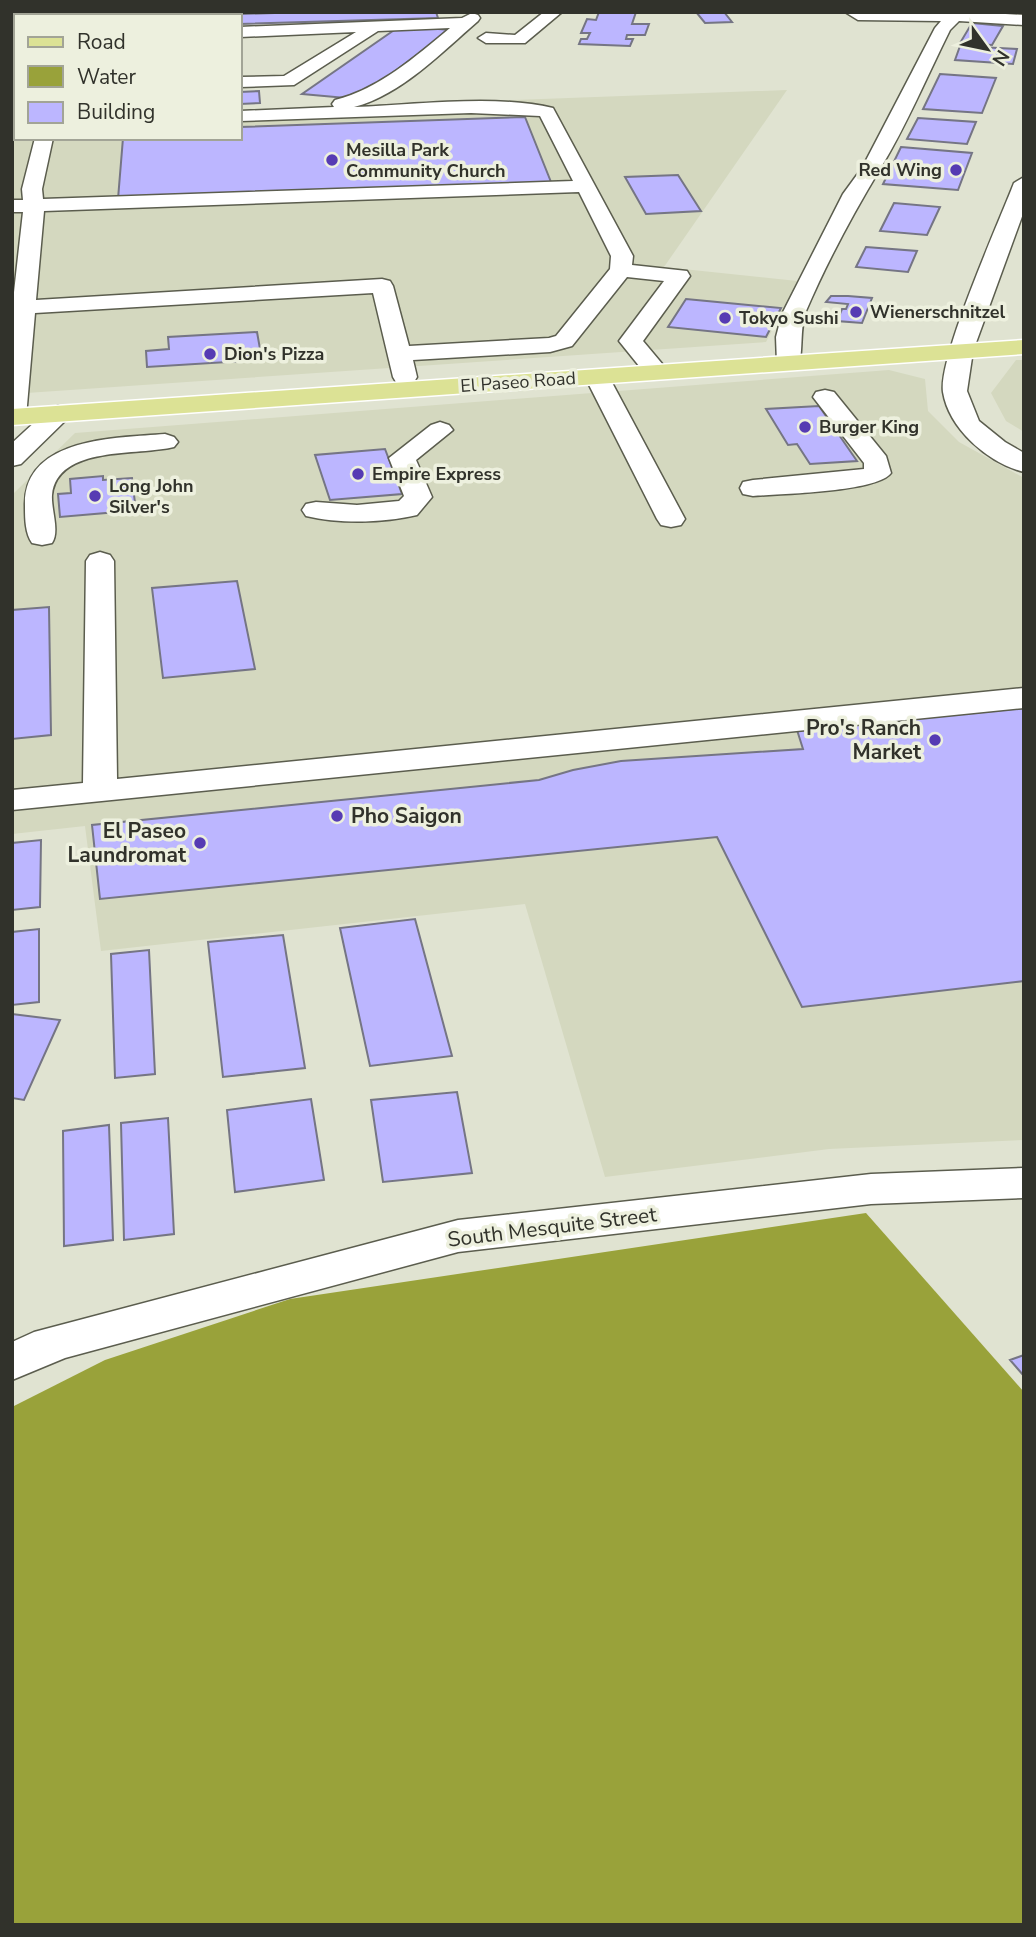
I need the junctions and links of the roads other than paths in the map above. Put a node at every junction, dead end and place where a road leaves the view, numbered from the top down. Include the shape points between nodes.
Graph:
1 (229, 12) edge
2 (554, 12) edge
3 (853, 12) edge
4 (178, 14) edge
5 (955, 16) junction
6 (472, 18) edge
7 (1024, 20) edge
8 (508, 21) dead end
9 (373, 28) junction
10 (242, 32) edge
11 (288, 80) junction
12 (242, 82) edge
13 (267, 107) junction
14 (242, 108) edge
15 (242, 116) edge
16 (44, 140) edge
17 (1024, 183) edge
18 (586, 186) junction
19 (23, 206) edge
20 (621, 270) junction
21 (24, 307) junction
22 (1024, 346) edge
23 (961, 351) junction
24 (399, 354) junction
25 (789, 363) junction
26 (657, 372) junction
27 (597, 377) junction
28 (408, 390) junction
29 (825, 397) dead end
30 (58, 414) junction
31 (13, 417) edge
32 (440, 430) dead end
33 (165, 442) dead end
34 (12, 458) edge
35 (1024, 464) edge
36 (753, 488) dead end
37 (316, 510) dead end
38 (671, 519) dead end
39 (43, 537) dead end
40 (100, 561) dead end
41 (1024, 698) edge
42 (100, 791) junction
43 (12, 800) edge
44 (1024, 1182) edge
45 (12, 1362) edge

1 - 4 street
2 - 8 street via 519,40 486,38
3 - 5 street
5 - 7 street
5 - 25 street via 943,28 793,314
6 - 9 street
6 - 13 street via 362,101
9 - 10 street
9 - 11 street
11 - 12 street
11 - 13 street
13 - 14 street
15 - 18 street via 537,110 547,113
16 - 19 street via 32,190
17 - 23 street
18 - 19 street
18 - 20 street via 622,256
19 - 21 street
20 - 24 street via 564,341
20 - 26 street via 679,276 631,341
21 - 24 street via 382,286
21 - 31 street
22 - 23 main road, El Paseo Road
23 - 25 main road, El Paseo Road
23 - 35 street via 955,391 968,424
24 - 28 street
25 - 26 main road, El Paseo Road
26 - 27 main road, El Paseo Road
27 - 28 main road, El Paseo Road
27 - 38 street
28 - 30 main road, El Paseo Road
29 - 36 street via 877,463 878,473 861,479
30 - 31 main road, El Paseo Road
30 - 34 street
32 - 37 street via 402,458 418,497 407,509
33 - 39 street via 67,456 40,485
40 - 42 street
41 - 42 street
42 - 43 street
44 - 45 street, South Mesquite Street via 871,1189 458,1236 51,1344

